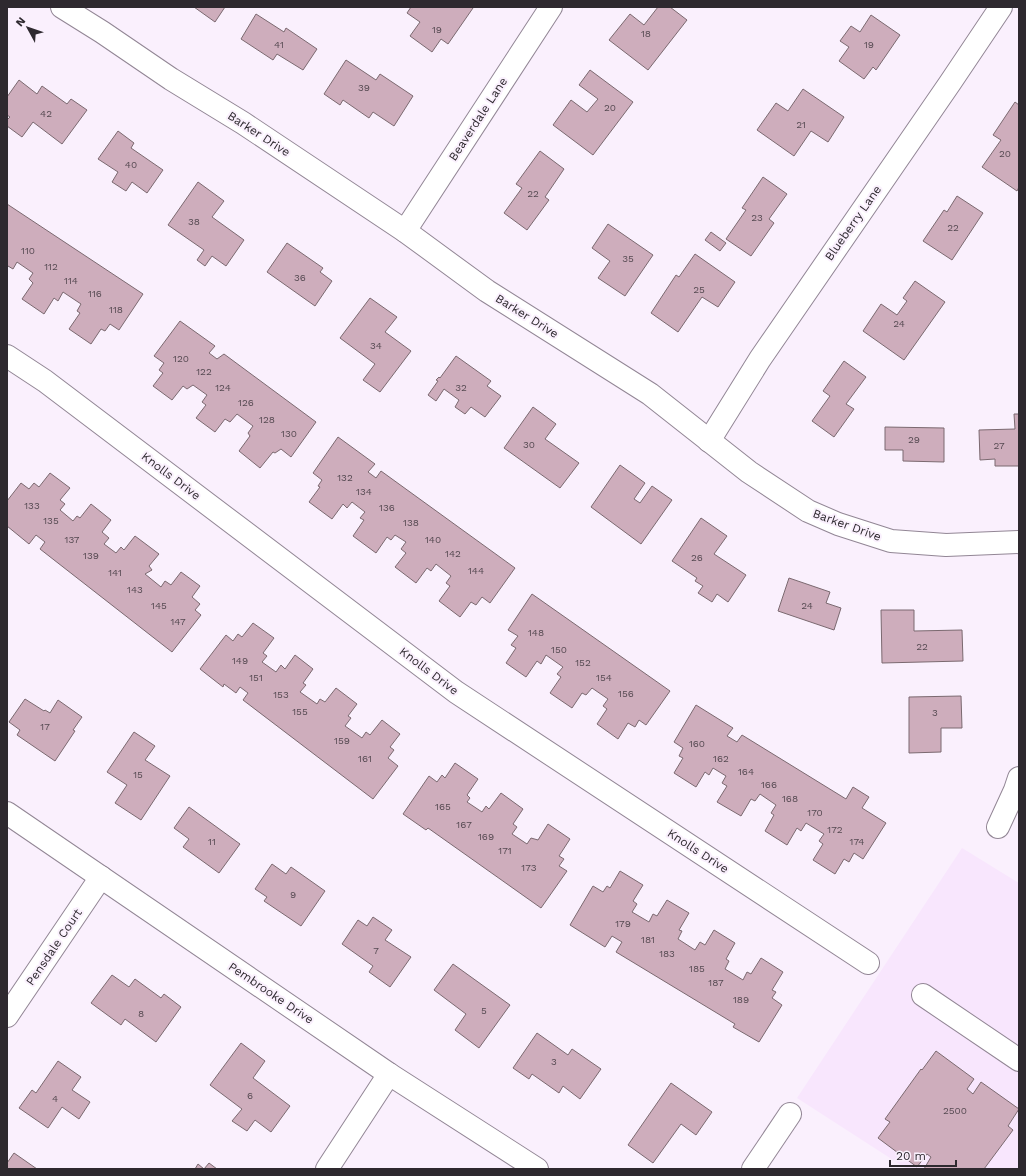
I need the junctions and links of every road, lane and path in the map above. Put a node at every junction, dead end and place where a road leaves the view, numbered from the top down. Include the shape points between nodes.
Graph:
1 (62, 7) edge
2 (551, 7) edge
3 (1001, 7) edge
4 (406, 231) junction
5 (7, 356) edge
6 (709, 441) junction
7 (1019, 544) edge
8 (1019, 778) edge
9 (7, 813) edge
10 (998, 827) dead end
11 (101, 877) junction
12 (868, 963) dead end
13 (923, 995) dead end
14 (7, 1016) edge
15 (1019, 1060) edge
16 (389, 1074) junction
17 (790, 1114) dead end
18 (327, 1169) edge
19 (537, 1169) edge
20 (753, 1169) edge

1 - 4 street, Barker Drive
2 - 4 street, Beaverdale Lane
3 - 6 street, Blueberry Lane via 760,359
4 - 6 street, Barker Drive via 487,291 650,394
5 - 12 street, Knolls Drive via 45,380 456,692
6 - 7 street, Barker Drive via 749,472 808,511 838,524 891,540 917,544
8 - 10 street
9 - 11 street, Pembrooke Drive
11 - 14 street, Pensdale Court
11 - 16 street, Pembrooke Drive
13 - 15 street
16 - 18 street
16 - 19 street, Pembrooke Drive
17 - 20 street

